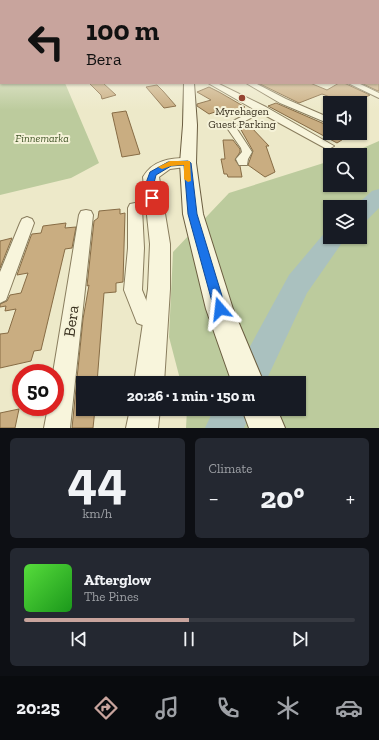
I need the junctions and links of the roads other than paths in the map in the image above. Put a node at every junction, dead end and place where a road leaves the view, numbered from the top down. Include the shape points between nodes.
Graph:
1 (189, 84) edge
2 (214, 84) edge
3 (252, 84) edge
4 (354, 84) edge
5 (379, 96) edge
6 (263, 109) junction
7 (323, 118) edge
8 (329, 146) dead end
9 (243, 162) dead end
10 (188, 163) junction
11 (135, 208) dead end
12 (86, 215) dead end
13 (27, 223) dead end
14 (0, 294) edge
15 (157, 317) junction
16 (150, 376) edge
17 (245, 376) edge
18 (144, 416) edge
19 (262, 416) edge
20 (57, 428) edge
21 (142, 428) edge
22 (267, 428) edge

1 - 10 main road
2 - 6 street
3 - 7 street
4 - 5 street
6 - 8 street
6 - 9 street via 230,125 246,148
10 - 15 street via 164,165 151,177 160,244
10 - 17 main road via 195,221 220,309
11 - 15 street via 133,290 144,316
12 - 20 street, Bera
13 - 14 street
15 - 16 street
18 - 21 street
19 - 22 main road

